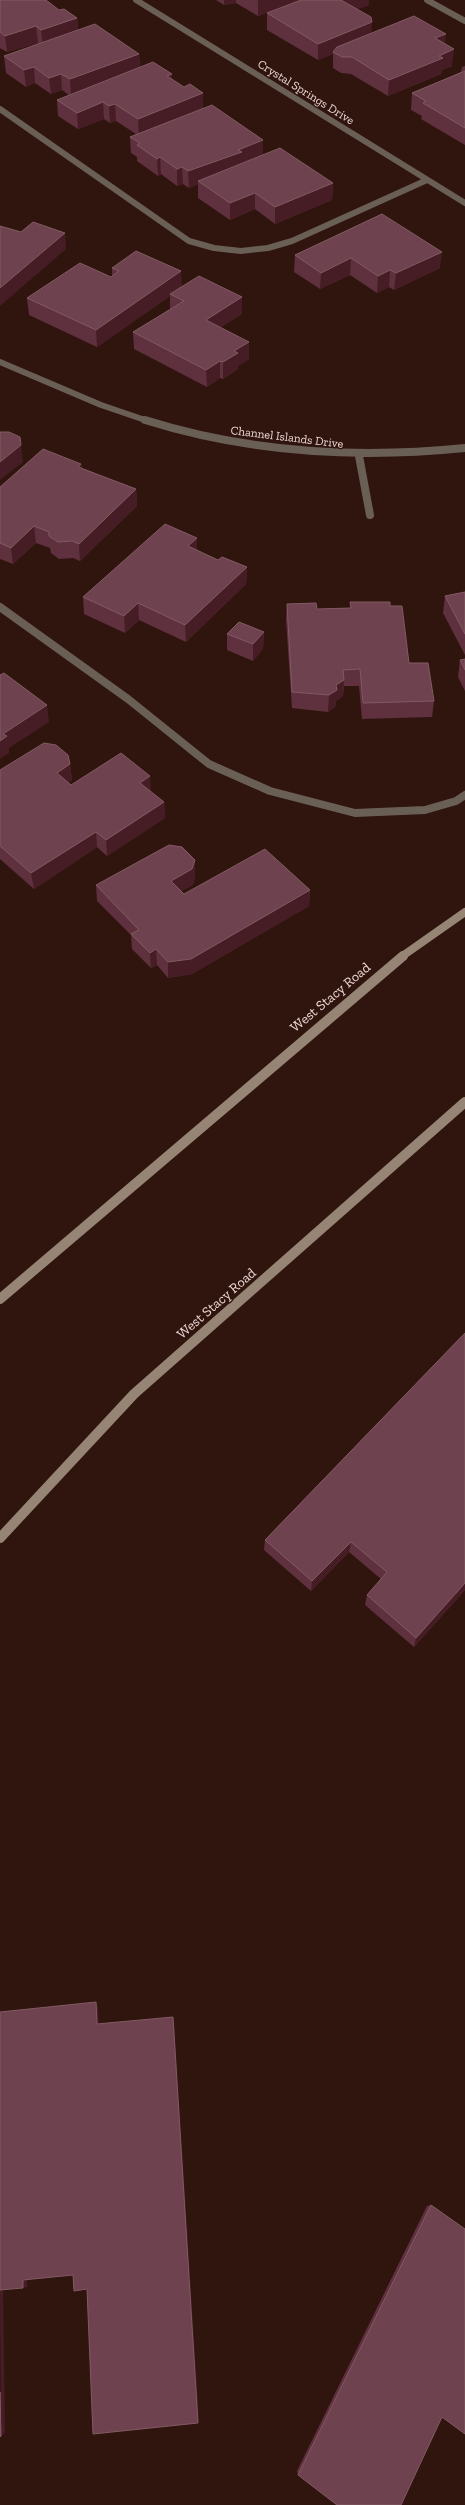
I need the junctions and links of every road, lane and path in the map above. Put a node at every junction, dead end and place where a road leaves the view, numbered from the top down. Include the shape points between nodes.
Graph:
1 (136, 0) edge
2 (427, 0) edge
3 (465, 21) edge
4 (0, 109) edge
5 (427, 180) junction
6 (465, 203) edge
7 (0, 362) edge
8 (465, 448) edge
9 (359, 456) junction
10 (370, 516) dead end
11 (0, 607) edge
12 (465, 795) edge
13 (465, 912) edge
14 (465, 1102) edge
15 (0, 1299) edge
16 (0, 1538) edge

1 - 5 street, Crystal Springs Drive
2 - 3 street
4 - 5 street via 189,241 214,248 241,251 292,241
5 - 6 street, Crystal Springs Drive
7 - 9 street, Channel Islands Drive via 105,407 163,426 221,441 286,451
8 - 9 street, Channel Islands Drive via 415,455
9 - 10 street
11 - 12 street via 128,699 209,764 270,791 355,813 425,810 456,801
13 - 15 main road, West Stacy Road via 390,965
14 - 16 main road, West Stacy Road via 134,1394

